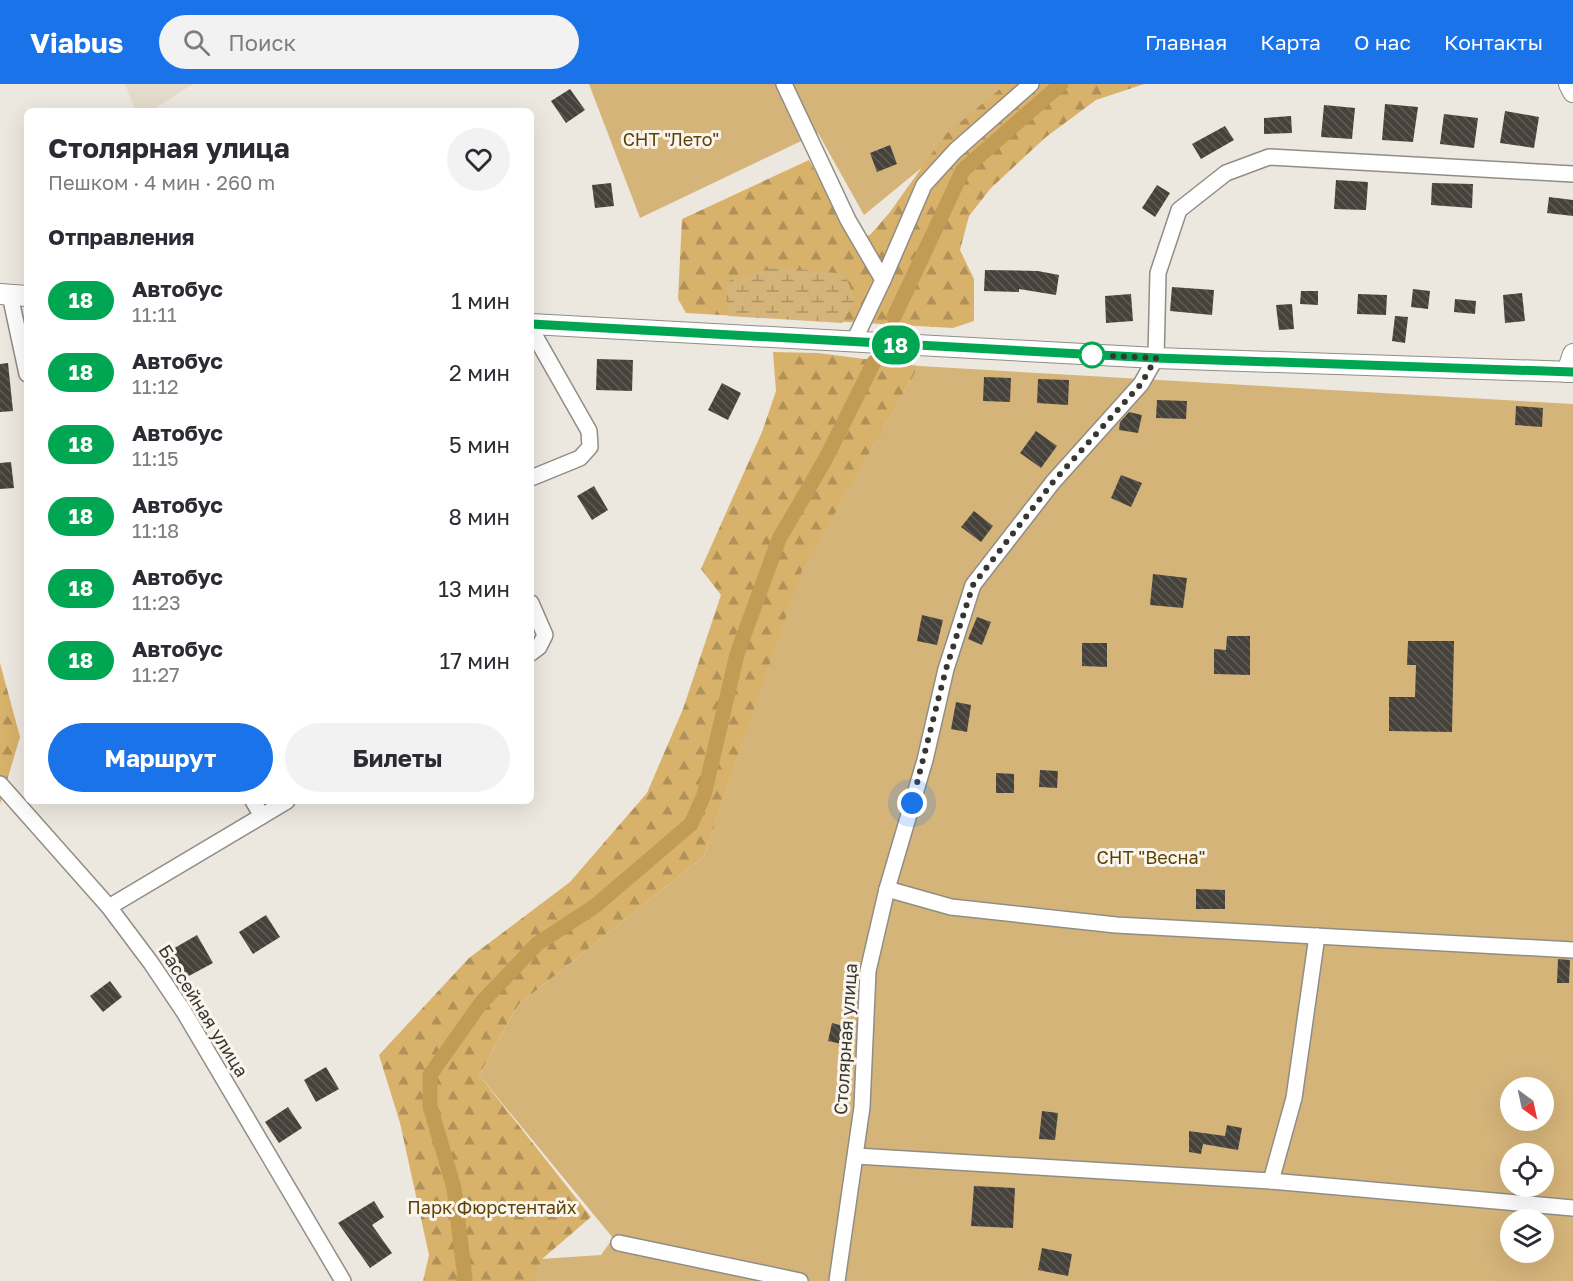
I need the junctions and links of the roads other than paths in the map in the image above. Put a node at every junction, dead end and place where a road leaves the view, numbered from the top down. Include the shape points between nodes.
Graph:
1 (784, 84) edge
2 (1031, 84) edge
3 (1569, 84) edge
4 (1573, 92) edge
5 (1573, 174) edge
6 (883, 280) junction
7 (12, 295) edge
8 (534, 327) edge
9 (534, 332) edge
10 (852, 343) junction
11 (24, 358) edge
12 (1156, 358) junction
13 (1571, 366) edge
14 (534, 477) edge
15 (534, 610) edge
16 (534, 650) edge
17 (0, 784) edge
18 (256, 804) edge
19 (282, 804) edge
20 (262, 816) junction
21 (887, 890) junction
22 (109, 907) junction
23 (1317, 936) junction
24 (1573, 951) edge
25 (856, 1156) junction
26 (1271, 1181) junction
27 (1573, 1208) edge
28 (619, 1243) dead end
29 (343, 1281) edge
30 (800, 1281) edge
31 (837, 1281) edge

1 - 6 street via 848,220
2 - 6 street via 955,151 924,185
3 - 4 street
5 - 12 street, Столярная улица via 1269,157 1226,173 1179,210 1158,273
6 - 10 street
7 - 11 street
8 - 10 street
9 - 14 street via 589,431 590,447 580,458
10 - 12 street
12 - 13 street
12 - 21 street, Столярная улица via 1141,384 1053,482 973,585 946,669 925,760
15 - 16 street via 545,635
17 - 22 street, Бассейная улица
18 - 20 street
19 - 20 street
20 - 22 street
21 - 23 street via 951,907 1105,924
21 - 25 street, Столярная улица via 868,971
22 - 29 street, Бассейная улица via 184,1012
23 - 24 street
23 - 26 street via 1294,1098
25 - 26 street
25 - 31 street, Столярная улица
26 - 27 street
28 - 30 street

